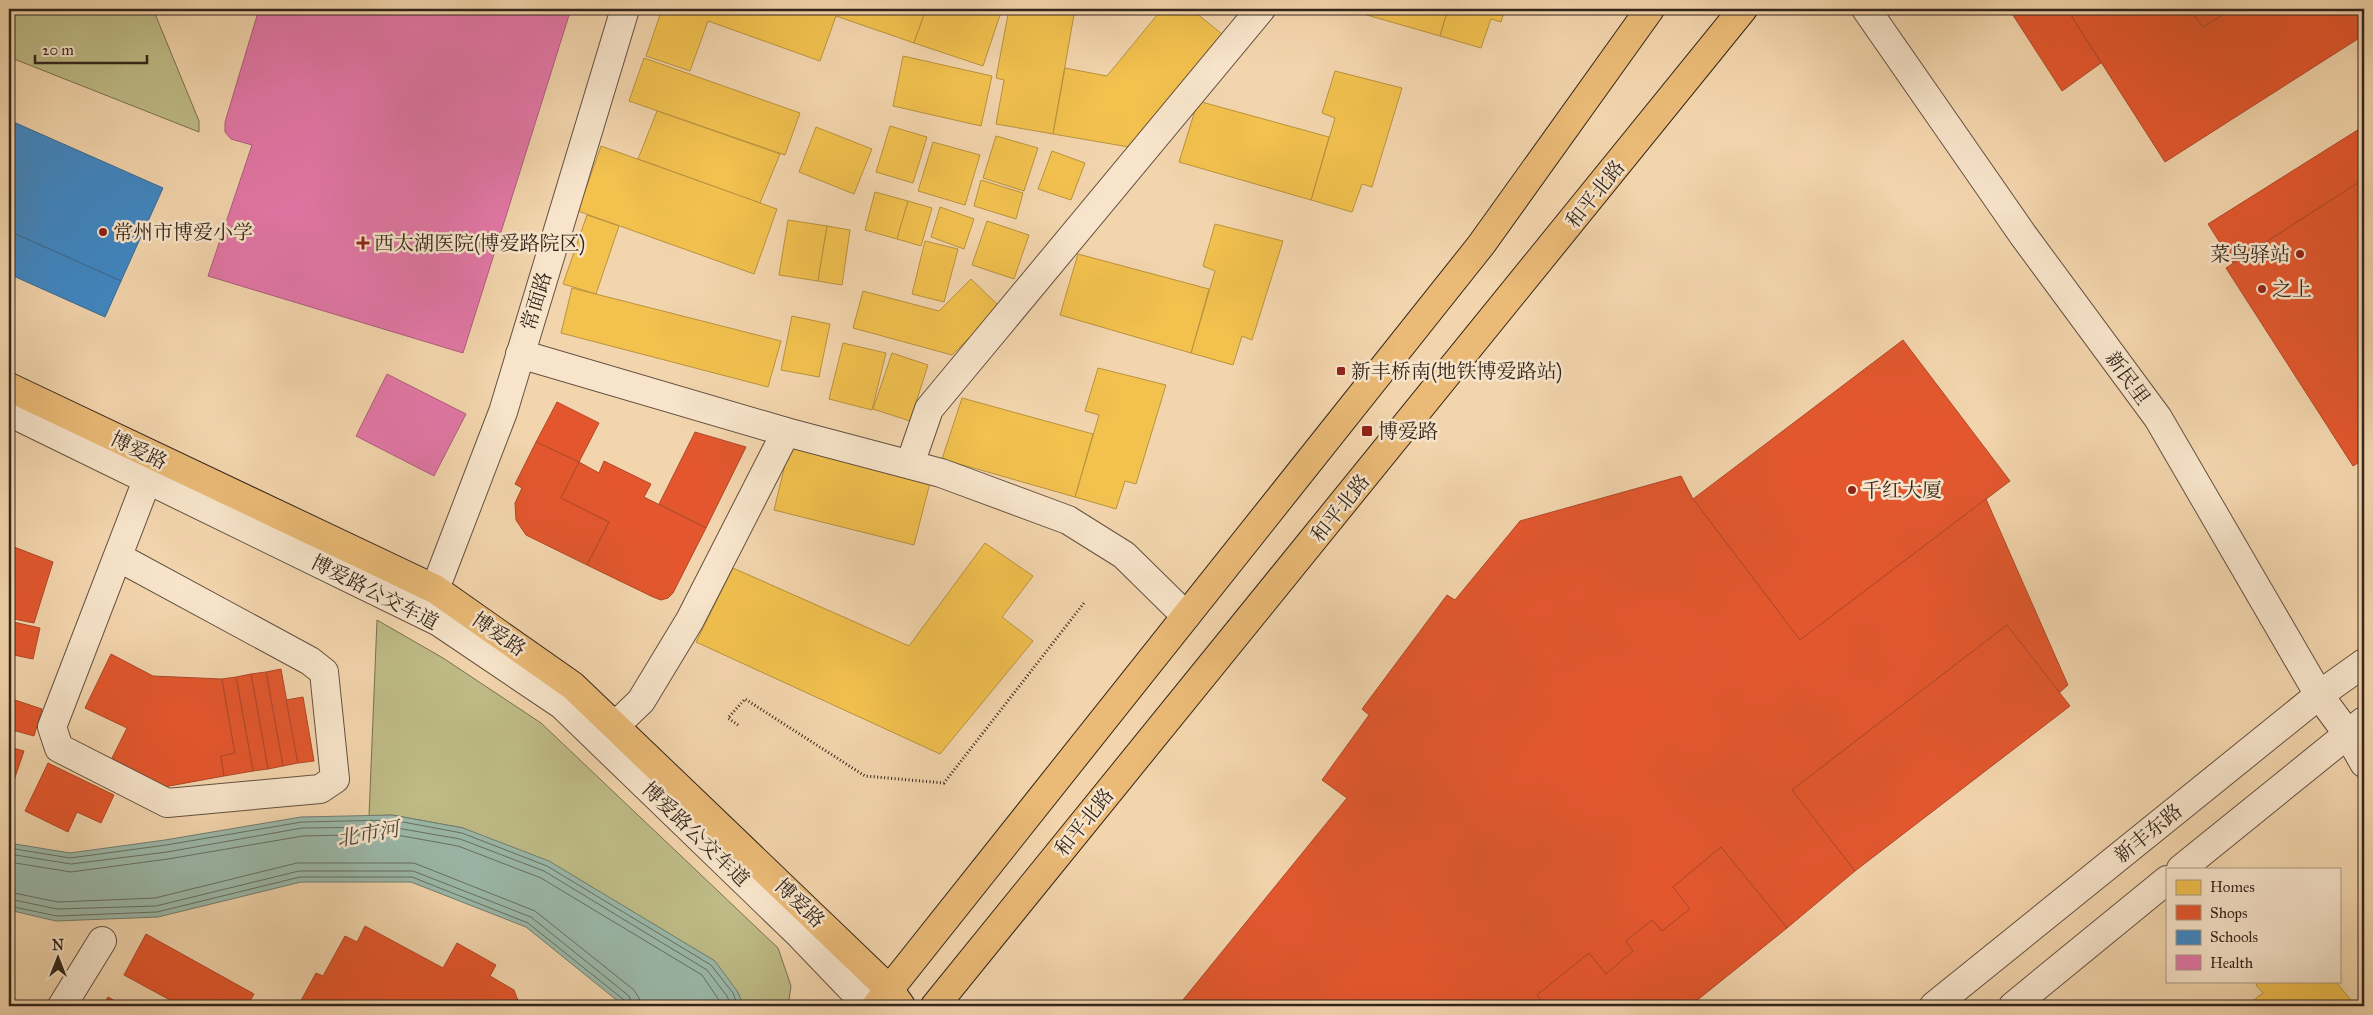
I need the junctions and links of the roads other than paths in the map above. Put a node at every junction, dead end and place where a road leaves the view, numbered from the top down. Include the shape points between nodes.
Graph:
1 (625, 9) edge
2 (1261, 9) edge
3 (1650, 9) edge
4 (1743, 9) edge
5 (1866, 9) edge
6 (520, 354) junction
7 (9, 387) edge
8 (9, 412) edge
9 (786, 432) junction
10 (910, 464) junction
11 (151, 469) junction
12 (118, 557) junction
13 (435, 589) junction
14 (1186, 616) junction
15 (2364, 663) edge
16 (2319, 695) junction
17 (615, 726) junction
18 (2355, 727) edge
19 (2364, 763) edge
20 (2182, 868) edge
21 (2166, 881) edge
22 (102, 941) dead end
23 (889, 1000) edge
24 (62, 1006) edge
25 (868, 1006) edge
26 (935, 1006) edge
27 (1934, 1006) edge
28 (2013, 1006) edge

1 - 6 street, 常面路
2 - 10 street via 930,409
3 - 14 main road via 1482,245
4 - 26 main road, 和平北路
5 - 16 street, 新民里 via 2023,235 2158,418
6 - 9 street
6 - 13 street, 常面路 via 503,412
7 - 11 main road, 博爱路
8 - 11 street, 博爱路公交车道
9 - 10 street
9 - 17 street via 690,620 641,701
10 - 14 street via 941,472 1068,520 1124,555
11 - 12 street
11 - 13 main road, 博爱路
11 - 25 street, 博爱路公交车道 via 438,622 562,705 800,935
12 - 12 street via 52,727 60,748 167,804 320,789 335,779 324,672 310,661
13 - 17 main road, 博爱路 via 573,686
14 - 23 main road
15 - 16 street, 新丰东路
16 - 18 street, 新民里
16 - 27 street, 新丰东路
17 - 23 main road, 博爱路
18 - 19 street, 新民里
18 - 20 street
21 - 28 street
22 - 24 street

